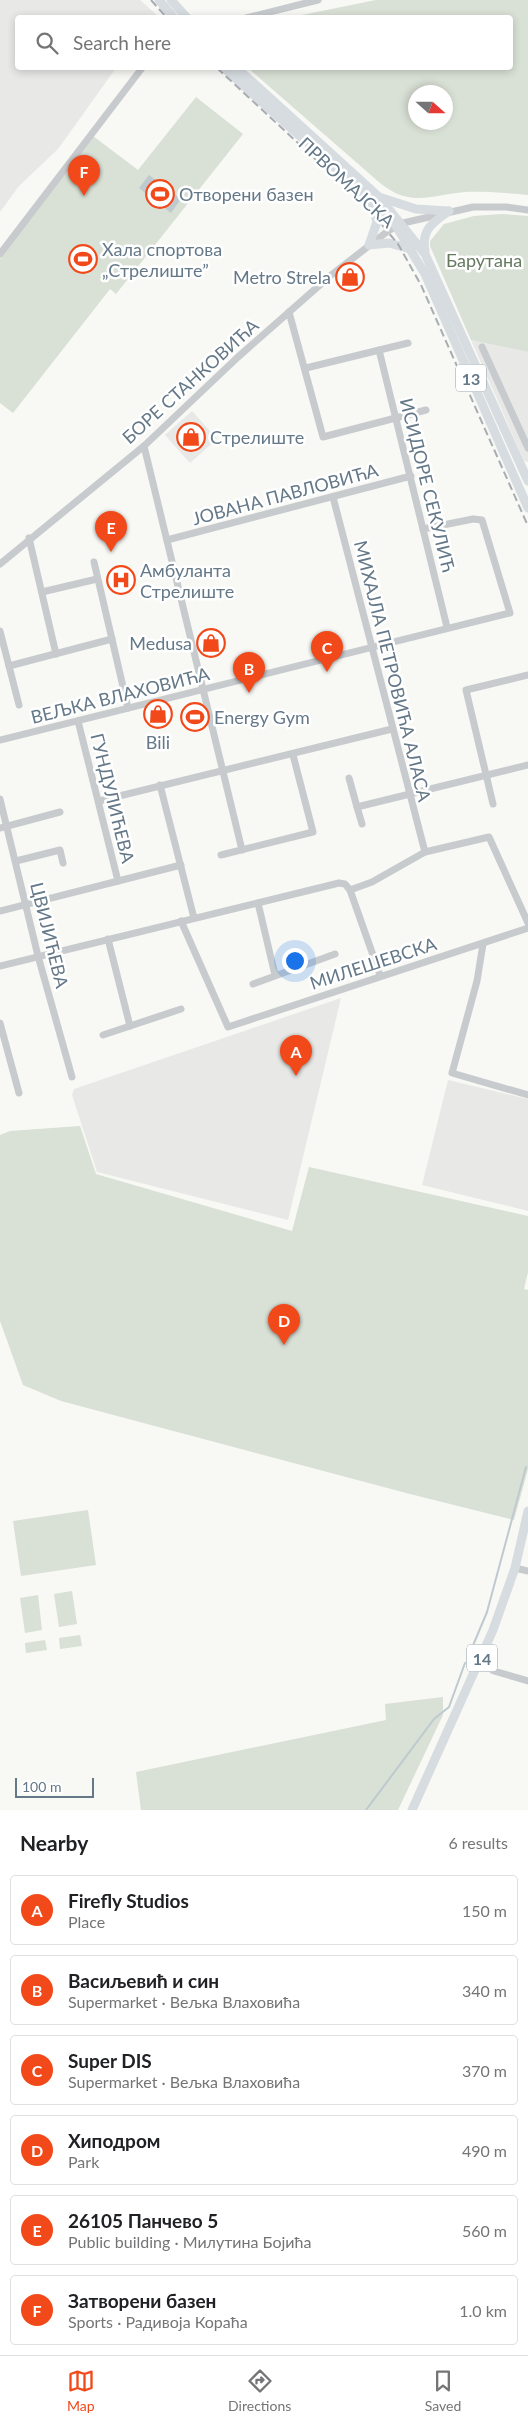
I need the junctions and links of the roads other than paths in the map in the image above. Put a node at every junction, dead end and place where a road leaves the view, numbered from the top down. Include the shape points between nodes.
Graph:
1 (160, 0) edge
2 (172, 0) edge
3 (318, 0) edge
4 (172, 15) edge
5 (183, 15) edge
6 (258, 15) edge
7 (140, 70) edge
8 (226, 70) edge
9 (239, 70) edge
10 (375, 198) junction
11 (528, 210) edge
12 (449, 211) junction
13 (399, 225) junction
14 (369, 245) junction
15 (411, 249) junction
16 (0, 254) edge
17 (425, 254) junction
18 (289, 312) junction
19 (408, 343) dead end
20 (482, 347) dead end
21 (379, 350) junction
22 (306, 368) junction
23 (426, 410) dead end
24 (396, 418) junction
25 (144, 446) junction
26 (528, 448) edge
27 (411, 476) junction
28 (528, 481) edge
29 (333, 497) junction
30 (528, 508) edge
31 (424, 528) junction
32 (29, 538) junction
33 (167, 540) junction
34 (94, 562) dead end
35 (0, 564) edge
36 (97, 579) junction
37 (42, 592) junction
38 (447, 627) junction
39 (0, 631) edge
40 (112, 639) junction
41 (371, 648) junction
42 (56, 654) junction
43 (9, 666) junction
44 (528, 675) edge
45 (204, 690) junction
46 (19, 705) dead end
47 (128, 708) junction
48 (78, 722) junction
49 (392, 729) junction
50 (0, 740) edge
51 (293, 755) junction
52 (528, 765) edge
53 (223, 771) junction
54 (486, 776) junction
55 (349, 778) dead end
56 (160, 785) junction
57 (409, 794) junction
58 (0, 799) edge
59 (99, 801) junction
60 (493, 804) dead end
61 (357, 807) junction
62 (60, 812) dead end
63 (362, 824) dead end
64 (4, 827) edge
65 (242, 850) junction
66 (425, 852) junction
67 (221, 855) dead end
68 (16, 861) junction
69 (63, 862) dead end
70 (181, 865) junction
71 (118, 881) junction
72 (350, 890) junction
73 (258, 903) junction
74 (26, 904) junction
75 (0, 911) edge
76 (194, 918) junction
77 (181, 921) junction
78 (528, 923) edge
79 (528, 928) edge
80 (108, 939) junction
81 (483, 944) junction
82 (334, 954) dead end
83 (38, 956) junction
84 (0, 966) edge
85 (275, 975) junction
86 (380, 975) junction
87 (253, 984) dead end
88 (181, 1009) dead end
89 (0, 1024) edge
90 (130, 1026) junction
91 (102, 1035) dead end
92 (72, 1077) dead end
93 (19, 1093) dead end
94 (528, 1095) edge
95 (528, 1512) edge
96 (524, 1548) edge
97 (515, 1568) junction
98 (528, 1571) edge
99 (480, 1662) junction
100 (528, 1681) edge
101 (412, 1810) edge

1 - 4 main road
2 - 5 main road
3 - 6 street
7 - 16 street
8 - 10 main road, ПРВОМАЈСКА / 13
9 - 10 main road, ПРВОМАЈСКА / 13
10 - 12 main road via 416,210
10 - 13 main road, ПРВОМАЈСКА / 13
10 - 14 main road via 377,218
11 - 12 street via 491,207
12 - 13 street
12 - 17 main road via 435,220 425,233
13 - 14 street, БОРЕ СТАНКОВИЋА
13 - 15 main road, ПРВОМАЈСКА / 13
13 - 17 main road, ПРВОМАЈСКА / 13
14 - 15 main road via 389,243
14 - 18 street, БОРЕ СТАНКОВИЋА
15 - 30 main road, ПРВОМАЈСКА / 13 via 432,288
17 - 28 main road, ПРВОМАЈСКА / 13
18 - 22 street
18 - 25 street, БОРЕ СТАНКОВИЋА
19 - 21 street
20 - 26 street
21 - 22 street
21 - 24 street, ИСИДОРЕ СЕКУЛИЋ
22 - 24 street via 323,437
23 - 24 street
24 - 27 street, ИСИДОРЕ СЕКУЛИЋ
25 - 32 street, БОРЕ СТАНКОВИЋА
25 - 33 street
27 - 29 street, ЈОВАНА ПАВЛОВИЋА
27 - 31 street, ИСИДОРЕ СЕКУЛИЋ
29 - 33 street, ЈОВАНА ПАВЛОВИЋА
29 - 41 street, МИХАЈЛА ПЕТРОВИЋА АЛАСА
31 - 38 street, ИСИДОРЕ СЕКУЛИЋ
31 - 38 street, ВЕЉКА ВЛАХОВИЋА via 482,520 510,614
32 - 35 street, БОРЕ СТАНКОВИЋА
32 - 37 street
33 - 45 street
34 - 36 street
36 - 37 street
36 - 40 street
37 - 42 street
38 - 41 street, ВЕЉКА ВЛАХОВИЋА
39 - 43 street
40 - 42 street
40 - 47 street
41 - 45 street, ВЕЉКА ВЛАХОВИЋА
41 - 49 street, МИХАЈЛА ПЕТРОВИЋА АЛАСА
42 - 43 street
43 - 46 street
44 - 54 street via 466,690
45 - 47 street, ВЕЉКА ВЛАХОВИЋА
45 - 53 street
47 - 48 street, ВЕЉКА ВЛАХОВИЋА
48 - 50 street, ВЕЉКА ВЛАХОВИЋА
48 - 59 street, ГУНДУЛИЋЕВА
49 - 51 street
49 - 57 street, МИХАЈЛА ПЕТРОВИЋА АЛАСА
51 - 53 street
51 - 65 street via 313,832
52 - 54 street
53 - 56 street
53 - 65 street
54 - 57 street
54 - 60 street
55 - 61 street
56 - 59 street
56 - 70 street
57 - 61 street
57 - 66 street, МИХАЈЛА ПЕТРОВИЋА АЛАСА
58 - 64 street, ЦВИЈИЋЕВА
59 - 71 street, ГУНДУЛИЋЕВА
61 - 63 street
62 - 64 street
64 - 68 street, ЦВИЈИЋЕВА
65 - 67 street
66 - 72 street via 372,882
66 - 78 street via 489,837
68 - 69 street via 60,850
68 - 74 street, ЦВИЈИЋЕВА
70 - 71 street
70 - 76 street
71 - 74 street
72 - 73 street via 339,883
72 - 86 street
73 - 76 street
73 - 85 street
74 - 75 street
74 - 83 street, ЦВИЈИЋЕВА
76 - 77 street
77 - 80 street
77 - 86 street, МИЛЕШЕВСКА via 228,1027
79 - 81 street, МИЛЕШЕВСКА
80 - 83 street
80 - 90 street
81 - 86 street, МИЛЕШЕВСКА
81 - 94 street via 453,1074
82 - 85 street
83 - 84 street
83 - 92 street, ЦВИЈИЋЕВА
85 - 87 street
88 - 90 street
89 - 93 street
90 - 91 street
95 - 96 main road, 14
96 - 97 main road, 14
97 - 98 street
97 - 99 main road, 14
99 - 100 street via 494,1671
99 - 101 main road, 14

